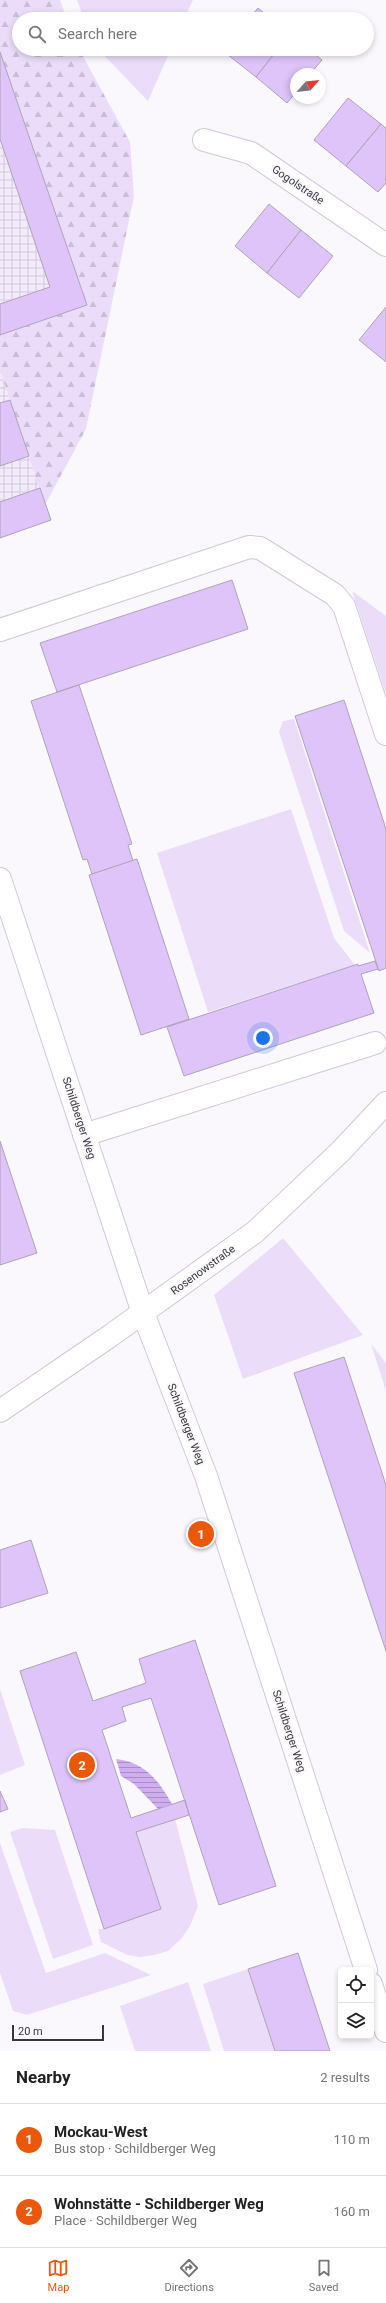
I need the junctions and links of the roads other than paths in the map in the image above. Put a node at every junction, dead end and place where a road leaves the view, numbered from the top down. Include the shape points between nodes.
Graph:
1 (204, 140) dead end
2 (386, 245) edge
3 (0, 630) edge
4 (386, 734) edge
5 (0, 879) edge
6 (375, 1043) dead end
7 (386, 1103) edge
8 (84, 1135) junction
9 (143, 1313) junction
10 (0, 1411) edge
11 (365, 1967) edge
12 (374, 1993) edge
13 (386, 2031) edge

1 - 2 street, Gogolstraße via 251,153
3 - 4 street via 249,547 260,548 335,595 344,606
5 - 8 street, Schildberger Weg
6 - 8 street
7 - 9 street, Rosenowstraße via 340,1152 255,1232
8 - 9 street, Schildberger Weg
9 - 10 street, Rosenowstraße
9 - 11 street, Schildberger Weg via 206,1476
12 - 13 street

